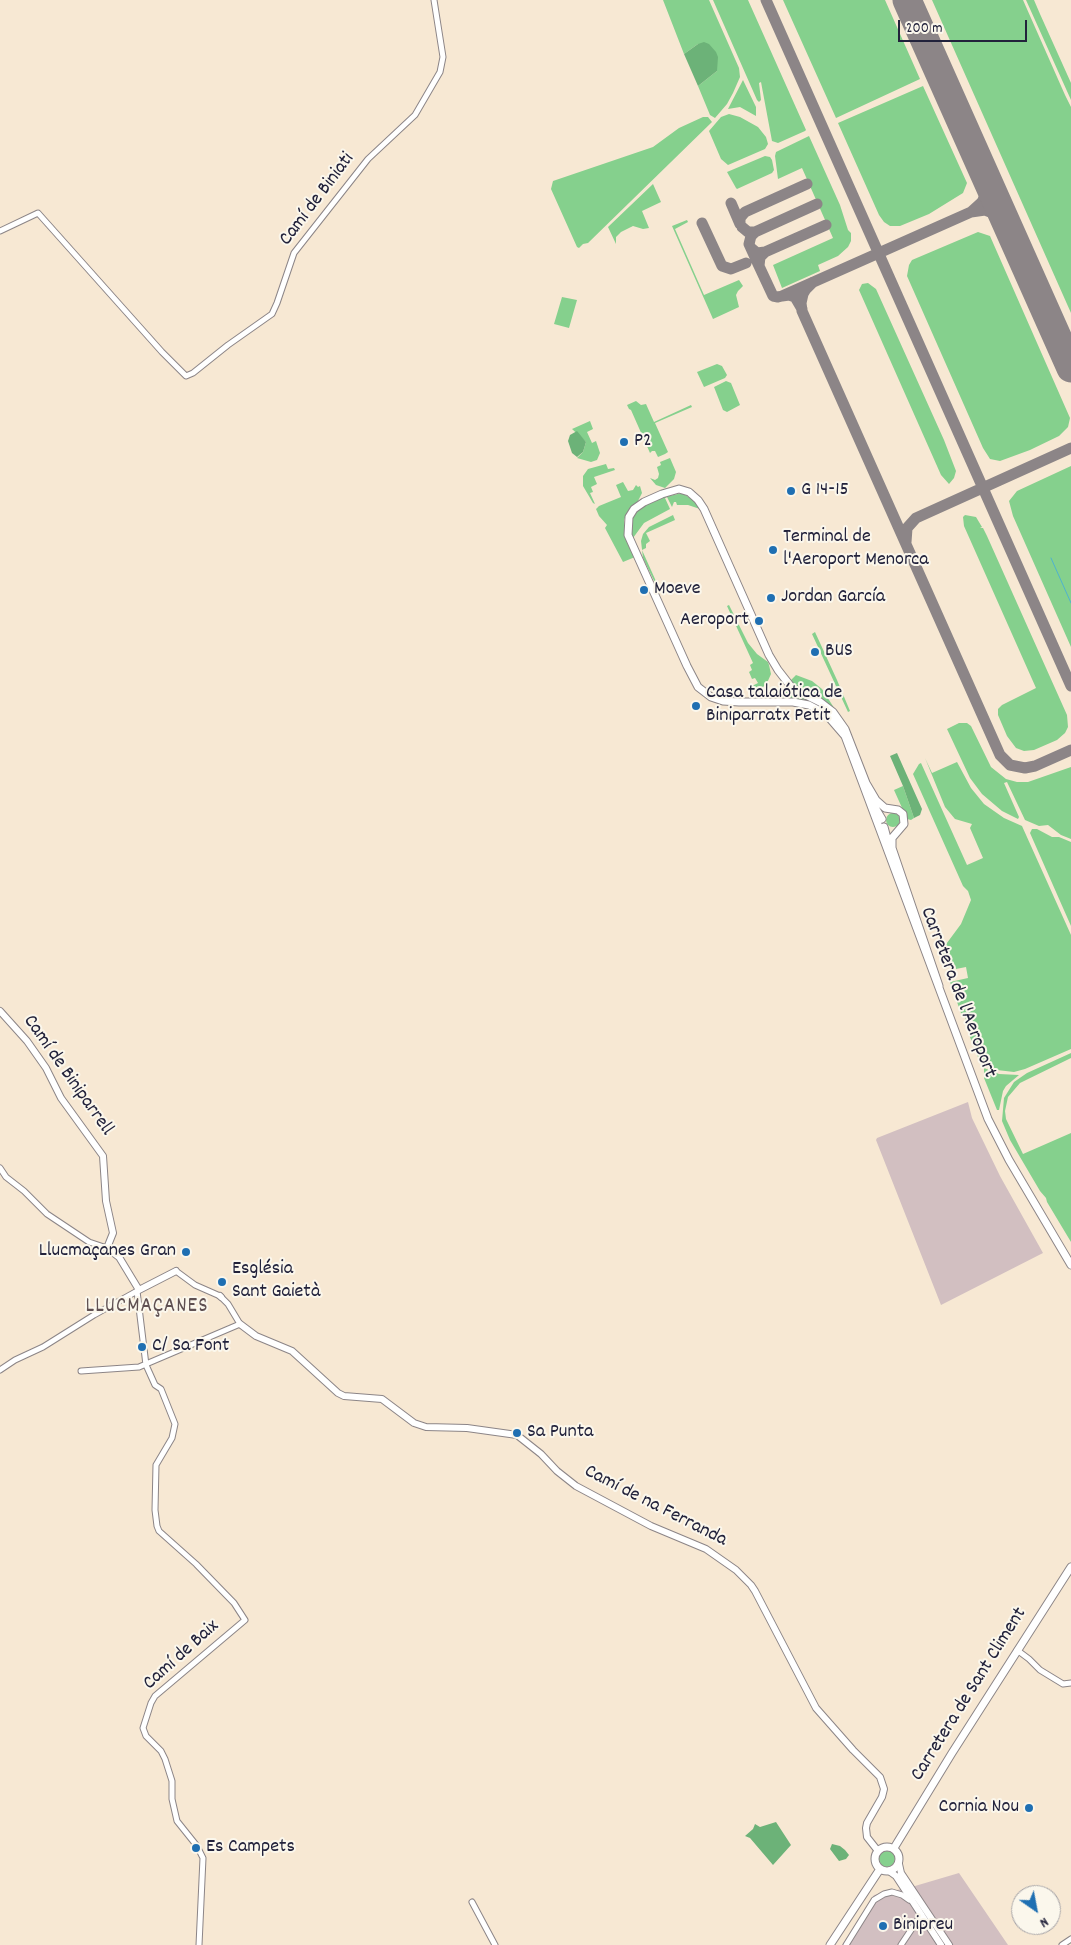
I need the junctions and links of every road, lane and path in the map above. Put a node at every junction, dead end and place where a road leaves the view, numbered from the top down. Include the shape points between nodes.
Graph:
1 (434, 0) edge
2 (0, 231) edge
3 (863, 783) junction
4 (892, 809) junction
5 (883, 823) junction
6 (899, 830) junction
7 (900, 888) junction
8 (939, 986) junction
9 (0, 1011) edge
10 (0, 1168) edge
11 (107, 1248) junction
12 (1071, 1265) edge
13 (176, 1271) joint
14 (138, 1290) junction
15 (240, 1324) junction
16 (146, 1365) junction
17 (0, 1370) edge
18 (81, 1371) dead end
19 (1071, 1566) edge
20 (1017, 1650) junction
21 (1071, 1683) edge
22 (894, 1848) junction
23 (878, 1851) junction
24 (899, 1864) junction
25 (880, 1869) junction
26 (889, 1871) junction
27 (907, 1881) junction
28 (903, 1891) junction
29 (910, 1898) junction
30 (472, 1902) dead end
31 (918, 1911) junction
32 (938, 1928) junction
33 (1071, 1939) edge
34 (199, 1945) edge
35 (495, 1945) edge
36 (830, 1945) edge
37 (846, 1945) edge
38 (901, 1945) edge
39 (942, 1945) edge
40 (950, 1945) edge
41 (1062, 1945) edge

1 - 2 street, Camí de Biniati via 443,57 440,72 415,115 368,159 294,253 272,314 193,373 186,376 162,352 38,213
3 - 4 main road, Carretera de l'Aeroport via 848,743 823,711 793,702 719,700 707,695 695,682 630,540 627,525 631,513 641,504 675,490 692,493 698,500 778,670 796,690 833,712 845,730 866,784 876,800 885,808
3 - 5 main road
3 - 7 main road, Carretera de l'Aeroport
4 - 5 main road via 886,812
4 - 6 main road via 904,817 904,824
5 - 6 main road via 891,832
5 - 7 main road
6 - 8 main road via 892,838 892,848
7 - 8 main road, Carretera de l'Aeroport
8 - 12 main road, Carretera de l'Aeroport via 993,1132
9 - 11 street, Camí de Biniparrell via 46,1068 61,1098 103,1156 106,1201 113,1230
10 - 11 street via 47,1214 89,1242
11 - 14 street via 119,1257
13 - 14 street
13 - 15 street via 221,1296
14 - 16 street
14 - 17 street via 44,1348
15 - 16 street
15 - 23 street, Camí de na Ferranda via 256,1336 292,1351 344,1396 382,1399 414,1423 426,1427 467,1428 517,1435 576,1486 651,1526 706,1549 744,1577 759,1597 816,1708 880,1777 884,1789 882,1797 866,1828 867,1837
16 - 18 street
16 - 34 street, Camí de Baix via 161,1390 174,1428 170,1443 156,1465 158,1529 234,1603 245,1620 155,1696 143,1728 165,1759 178,1820 203,1858
19 - 20 main road, Carretera de Sant Climent
20 - 21 street via 1040,1670 1064,1684
20 - 22 main road, Carretera de Sant Climent
22 - 23 main road
22 - 24 main road via 900,1858
23 - 25 main road via 875,1860
24 - 26 main road
24 - 27 street
25 - 26 main road
25 - 36 main road
26 - 28 street via 896,1876
27 - 29 street via 913,1894
27 - 32 street
28 - 29 street
28 - 31 street
28 - 37 street via 888,1893 874,1900
29 - 31 street
30 - 35 street
31 - 32 street via 926,1913
31 - 38 street
31 - 39 street
32 - 40 street
33 - 41 street

